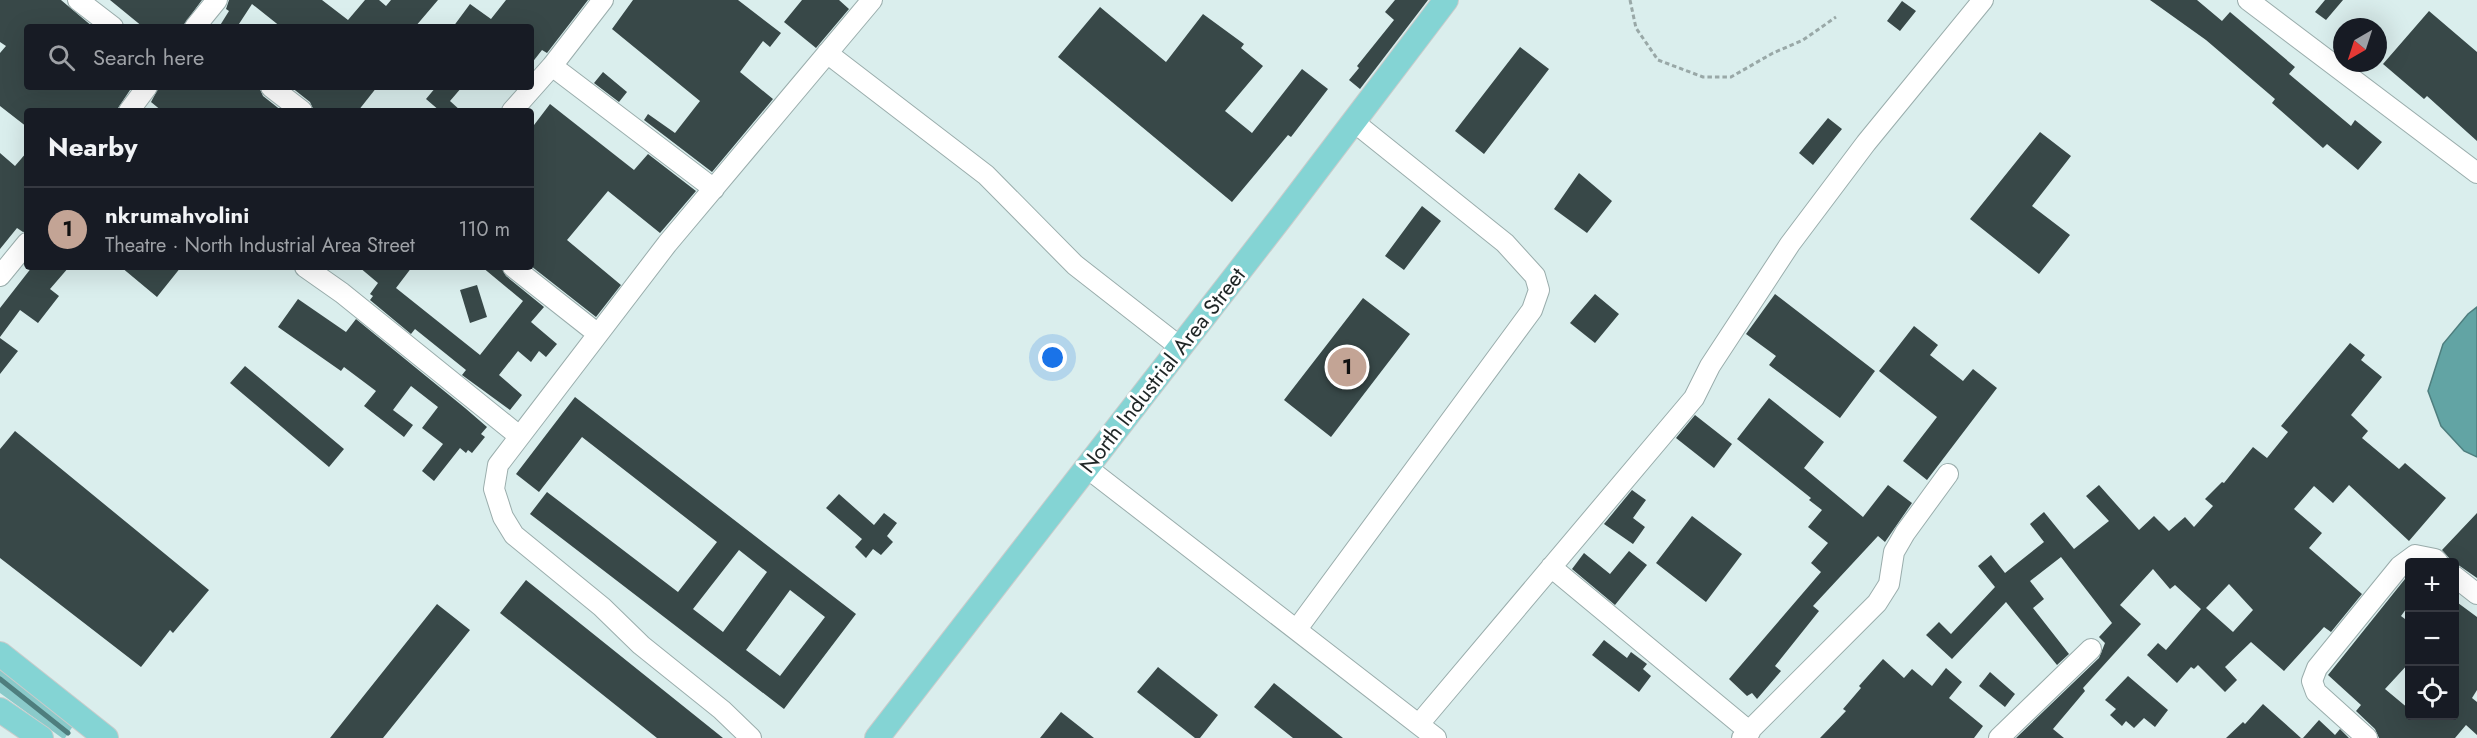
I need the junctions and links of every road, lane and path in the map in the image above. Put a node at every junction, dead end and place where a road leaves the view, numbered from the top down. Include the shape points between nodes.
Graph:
1 (78, 0) edge
2 (217, 0) edge
3 (603, 0) edge
4 (872, 0) edge
5 (1446, 0) edge
6 (1630, 0) edge
7 (1983, 0) edge
8 (2248, 0) edge
9 (1836, 17) dead end
10 (109, 24) edge
11 (197, 24) edge
12 (827, 53) junction
13 (552, 66) junction
14 (534, 86) edge
15 (145, 90) edge
16 (275, 90) edge
17 (531, 90) edge
18 (131, 108) edge
19 (298, 108) edge
20 (515, 108) edge
21 (1354, 122) junction
22 (2477, 173) edge
23 (714, 189) junction
24 (24, 247) edge
25 (309, 270) edge
26 (517, 270) edge
27 (0, 276) edge
28 (598, 334) junction
29 (1180, 347) junction
30 (518, 435) junction
31 (1086, 467) junction
32 (1948, 474) dead end
33 (2411, 558) edge
34 (2430, 558) edge
35 (2405, 562) edge
36 (1551, 567) junction
37 (2459, 580) edge
38 (2477, 594) edge
39 (1297, 629) junction
40 (2091, 649) dead end
41 (0, 654) edge
42 (0, 710) edge
43 (1419, 724) junction
44 (1746, 735) edge
45 (41, 738) edge
46 (106, 738) edge
47 (751, 738) edge
48 (877, 738) edge
49 (1436, 738) edge
50 (1998, 738) edge
51 (2367, 738) edge

1 - 10 street
2 - 11 street
3 - 13 street
4 - 12 street
5 - 21 main road, North Industrial Area Street
6 - 9 path via 1636,28 1658,60 1703,77 1731,77 1803,40
7 - 36 street via 1866,143 1790,244 1710,366 1694,398
8 - 22 street
12 - 23 street
12 - 29 street via 986,175 1075,265
13 - 14 street
13 - 23 street
15 - 18 street
16 - 19 street
17 - 20 street
21 - 29 main road, North Industrial Area Street
21 - 39 street via 1505,243 1536,276 1539,290 1532,310
23 - 28 street
24 - 27 street
25 - 30 street
26 - 28 street
28 - 30 street
29 - 31 main road, North Industrial Area Street
30 - 47 street via 498,465 494,489 514,535
31 - 39 street
31 - 48 main road, North Industrial Area Street
32 - 44 street via 1905,532 1894,552 1889,584 1877,603
33 - 34 street
35 - 51 street via 2317,668 2312,681 2316,692
36 - 43 street
36 - 44 street
37 - 38 street
39 - 43 street
40 - 50 street
41 - 46 main road
42 - 45 main road
43 - 49 street

